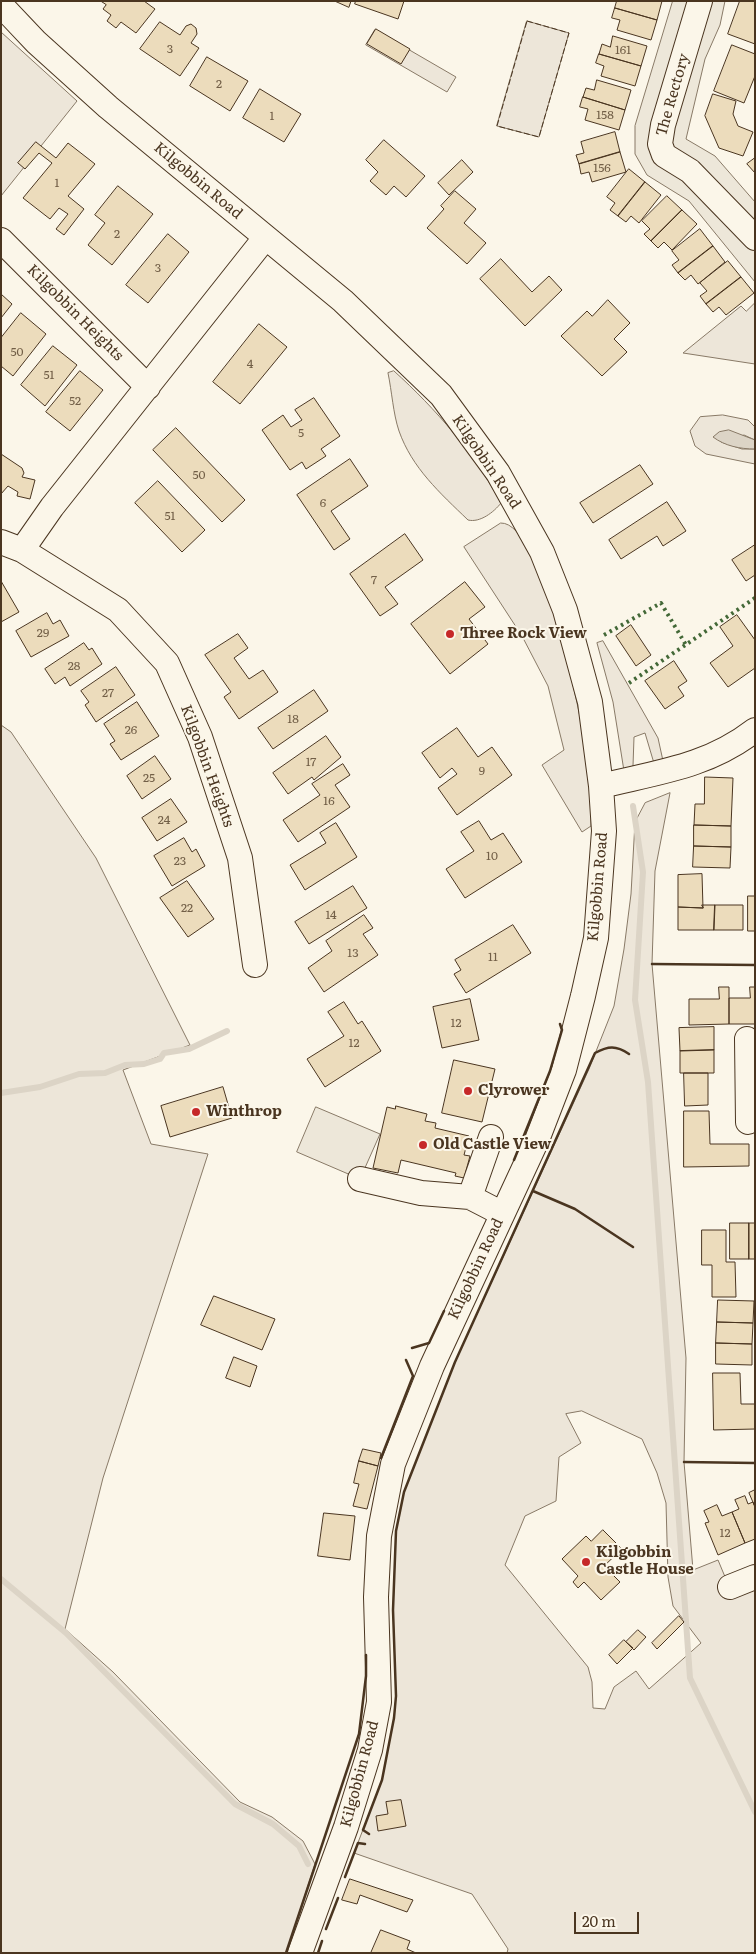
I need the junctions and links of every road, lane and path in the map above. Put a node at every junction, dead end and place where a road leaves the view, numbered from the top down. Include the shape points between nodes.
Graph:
1 (700, 1) edge
2 (1, 5) edge
3 (266, 238) junction
4 (755, 238) edge
5 (1, 240) edge
6 (148, 387) junction
7 (12, 546) edge
8 (755, 730) edge
9 (601, 786) junction
10 (256, 965) dead end
11 (747, 1039) dead end
12 (751, 1082) edge
13 (748, 1122) dead end
14 (491, 1137) dead end
15 (360, 1179) dead end
16 (470, 1197) junction
17 (501, 1214) junction
18 (755, 1577) edge
19 (730, 1587) dead end
20 (300, 1953) edge

1 - 4 street, The Rectory via 660,135 661,150 669,160 690,171
2 - 3 street, Kilgobbin Road via 36,42 108,107
3 - 6 street, Kilgobbin Heights
3 - 9 street, Kilgobbin Road via 350,307 441,395 498,473 542,552 565,610 590,702
5 - 6 street, Kilgobbin Heights
6 - 7 street, Kilgobbin Heights via 52,507
7 - 10 street, Kilgobbin Heights via 118,610 167,663 200,738 240,858
8 - 9 street via 693,765
9 - 17 street, Kilgobbin Road via 604,831 596,938 584,996 564,1070 537,1140
11 - 12 street
12 - 13 street
14 - 16 street
15 - 16 street via 421,1193
16 - 17 street
17 - 20 street, Kilgobbin Road via 432,1366 393,1464 379,1536 376,1597 379,1702 370,1750
18 - 19 street

